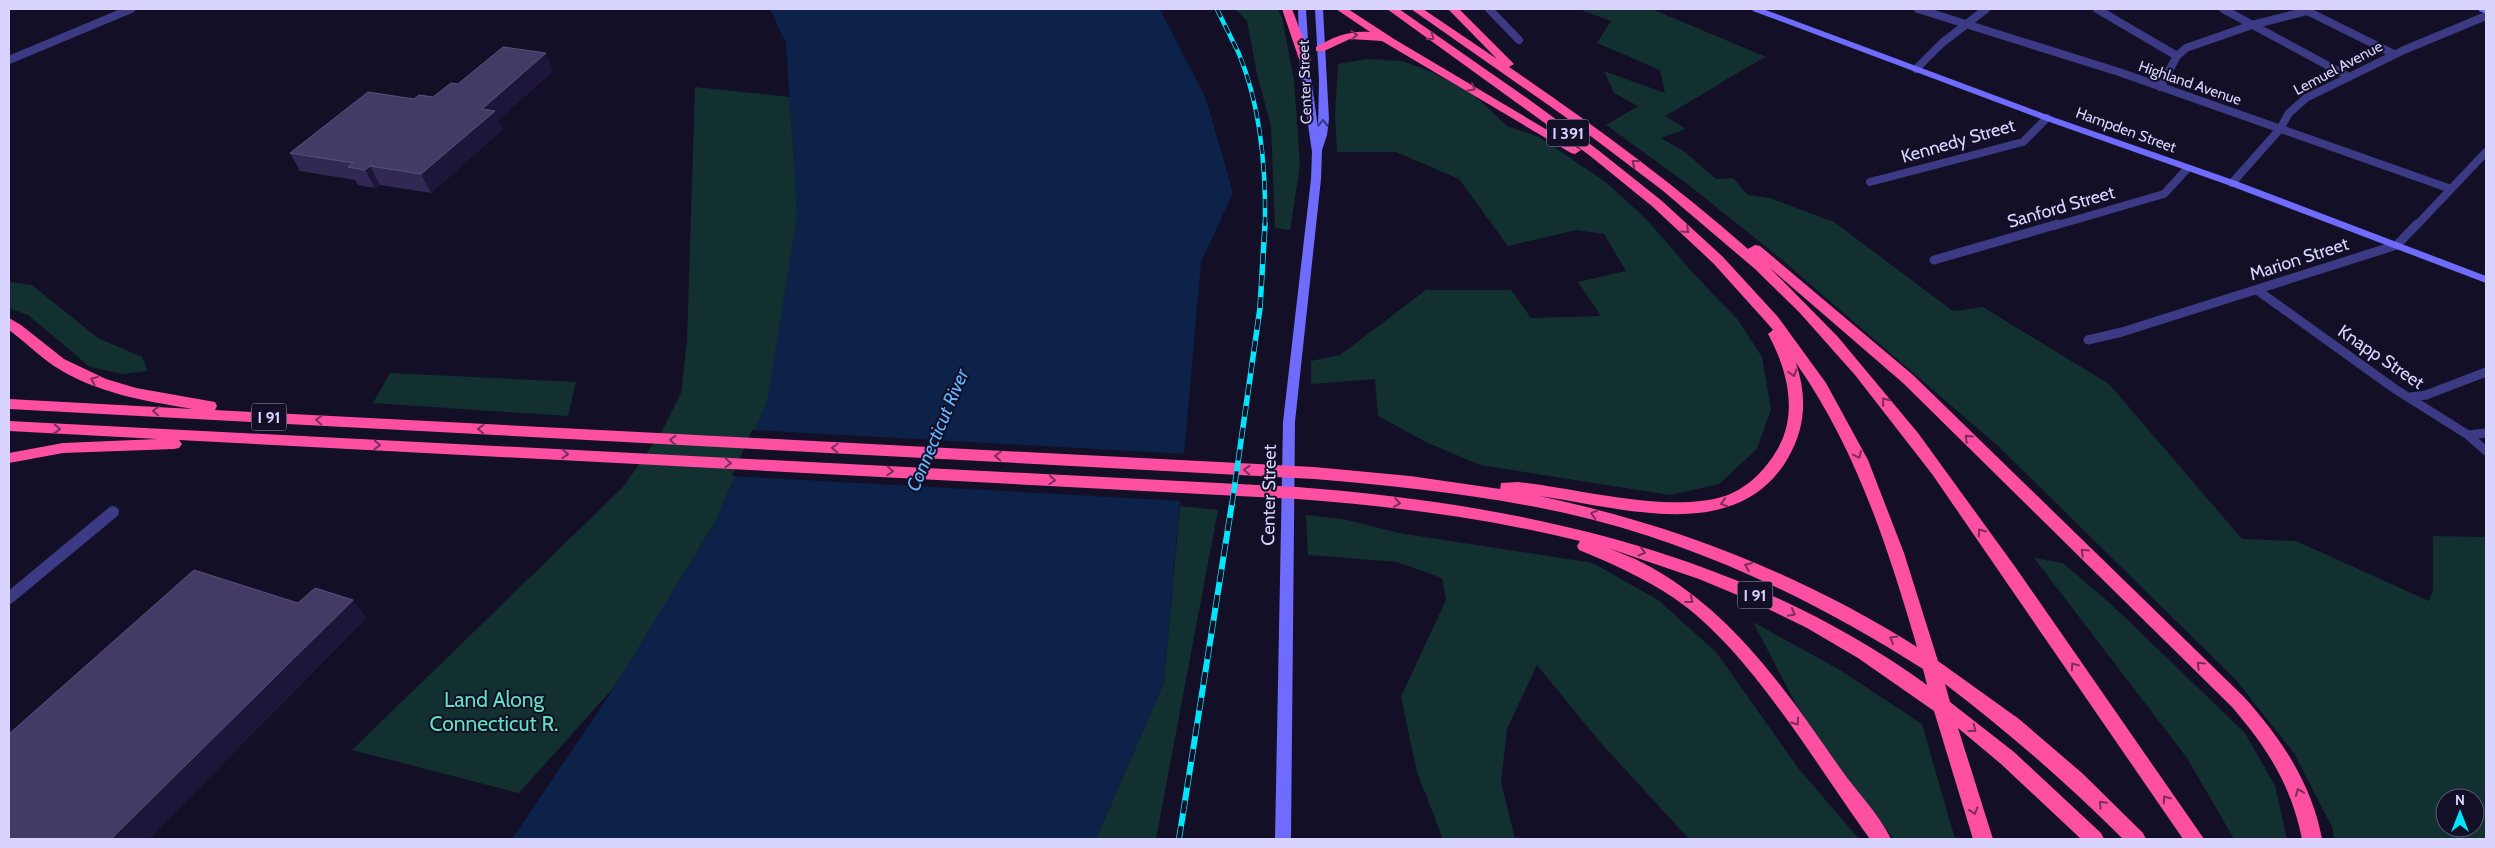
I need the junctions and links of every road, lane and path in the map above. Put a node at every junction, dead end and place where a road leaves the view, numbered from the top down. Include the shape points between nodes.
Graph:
1 (131, 9) edge
2 (1287, 9) edge
3 (1302, 9) edge
4 (1319, 9) edge
5 (1341, 9) edge
6 (1392, 9) edge
7 (1416, 9) edge
8 (1453, 9) edge
9 (1489, 9) edge
10 (1756, 9) edge
11 (1918, 9) edge
12 (1986, 9) edge
13 (2097, 9) edge
14 (2223, 9) edge
15 (2482, 9) edge
16 (2305, 10) edge
17 (2486, 11) edge
18 (2486, 16) edge
19 (1968, 23) junction
20 (2252, 25) junction
21 (1519, 40) dead end
22 (1390, 41) junction
23 (1320, 49) junction
24 (2394, 54) junction
25 (2177, 56) junction
26 (1305, 59) junction
27 (9, 60) edge
28 (1916, 69) junction
29 (2349, 77) junction
30 (2160, 87) junction
31 (1540, 94) junction
32 (2047, 118) junction
33 (2280, 129) junction
34 (1317, 152) junction
35 (2486, 152) edge
36 (2482, 164) edge
37 (2187, 169) junction
38 (1870, 182) dead end
39 (2232, 183) junction
40 (2451, 189) junction
41 (1673, 194) junction
42 (1660, 207) junction
43 (2396, 245) junction
44 (1934, 260) dead end
45 (1731, 272) junction
46 (2486, 280) edge
47 (2256, 290) junction
48 (9, 323) edge
49 (2088, 340) dead end
50 (2486, 372) edge
51 (2410, 397) junction
52 (9, 404) edge
53 (296, 419) junction
54 (9, 426) edge
55 (2486, 433) edge
56 (2468, 435) junction
57 (289, 441) junction
58 (2486, 451) edge
59 (9, 458) edge
60 (1410, 482) junction
61 (1433, 507) junction
62 (114, 512) dead end
63 (9, 598) edge
64 (1283, 839) edge
65 (1882, 839) edge
66 (1982, 839) edge
67 (2094, 839) edge
68 (2136, 839) edge
69 (2194, 839) edge
70 (2312, 839) edge

1 - 27 street
2 - 26 highway
3 - 26 main road, Center Street
4 - 23 main road, Center Street
5 - 22 highway
6 -> 42 highway, I 391 via 1587,147
7 - 31 highway, I 391
8 - 31 highway
9 - 21 street
10 - 28 main road, Hampden Street
11 - 19 street, Highland Avenue
12 - 19 street
13 - 25 street
14 - 20 street
15 - 17 main road
16 - 20 street
16 - 24 street
18 - 24 street, Lemuel Avenue
19 - 28 street
19 - 30 street, Highland Avenue
20 - 25 street via 2186,48
20 - 29 street
23 -> 22 highway via 1336,38 1352,35
22 -> 42 highway via 1547,131
34 -> 23 main road, Center Street via 1323,138
24 - 29 street, Lemuel Avenue
25 - 30 street
26 - 34 main road, Center Street
28 - 32 main road, Hampden Street
29 - 33 street, Lemuel Avenue via 2296,105
30 - 33 street, Highland Avenue
41 -> 31 highway, I 391
32 - 37 main road, Hampden Street
32 - 38 street, Kennedy Street via 2023,142
33 - 39 street, Lemuel Avenue
33 - 40 street, Highland Avenue
34 - 64 main road, Center Street via 1289,422
35 - 36 street, Marion Street
36 - 40 street, Marion Street
37 - 39 main road, Hampden Street
37 - 44 street, Sanford Street via 2164,194
39 - 43 main road, Hampden Street
40 - 43 street, Marion Street
69 -> 41 highway via 1951,489 1878,391 1783,289
70 -> 41 highway via 2306,810 2288,769 2259,726 2232,697 1878,352 1750,246
42 -> 45 highway, I 391
43 - 46 main road, Hampden Street
43 - 47 street, Marion Street
45 -> 60 highway via 1781,344 1792,368 1797,392 1793,428 1786,449 1768,474 1744,494 1713,506 1665,510 1514,487
45 -> 66 highway via 1788,337 1835,409 1876,496
47 - 49 street, Marion Street
47 - 51 street, Knapp Street
53 -> 48 highway via 150,396 107,385 64,365
50 - 51 street via 2426,396
51 - 56 street, Knapp Street
53 -> 52 highway, I 91
60 -> 53 highway, I 91
54 -> 57 highway, I 91
55 - 56 street
56 - 58 street, Knapp Street
57 - 59 highway via 73,447
57 -> 61 highway, I 91 via 1349,497
68 -> 60 highway, I 91 via 2059,764 1971,692 1896,641 1803,591 1722,555 1639,527 1531,500
61 -> 65 highway via 1559,538 1609,554 1650,573 1686,596 1718,623 1750,659
61 -> 67 highway, I 91 via 1531,524 1623,546 1706,574 1780,607 1863,653 1932,699 2011,761
62 - 63 street

